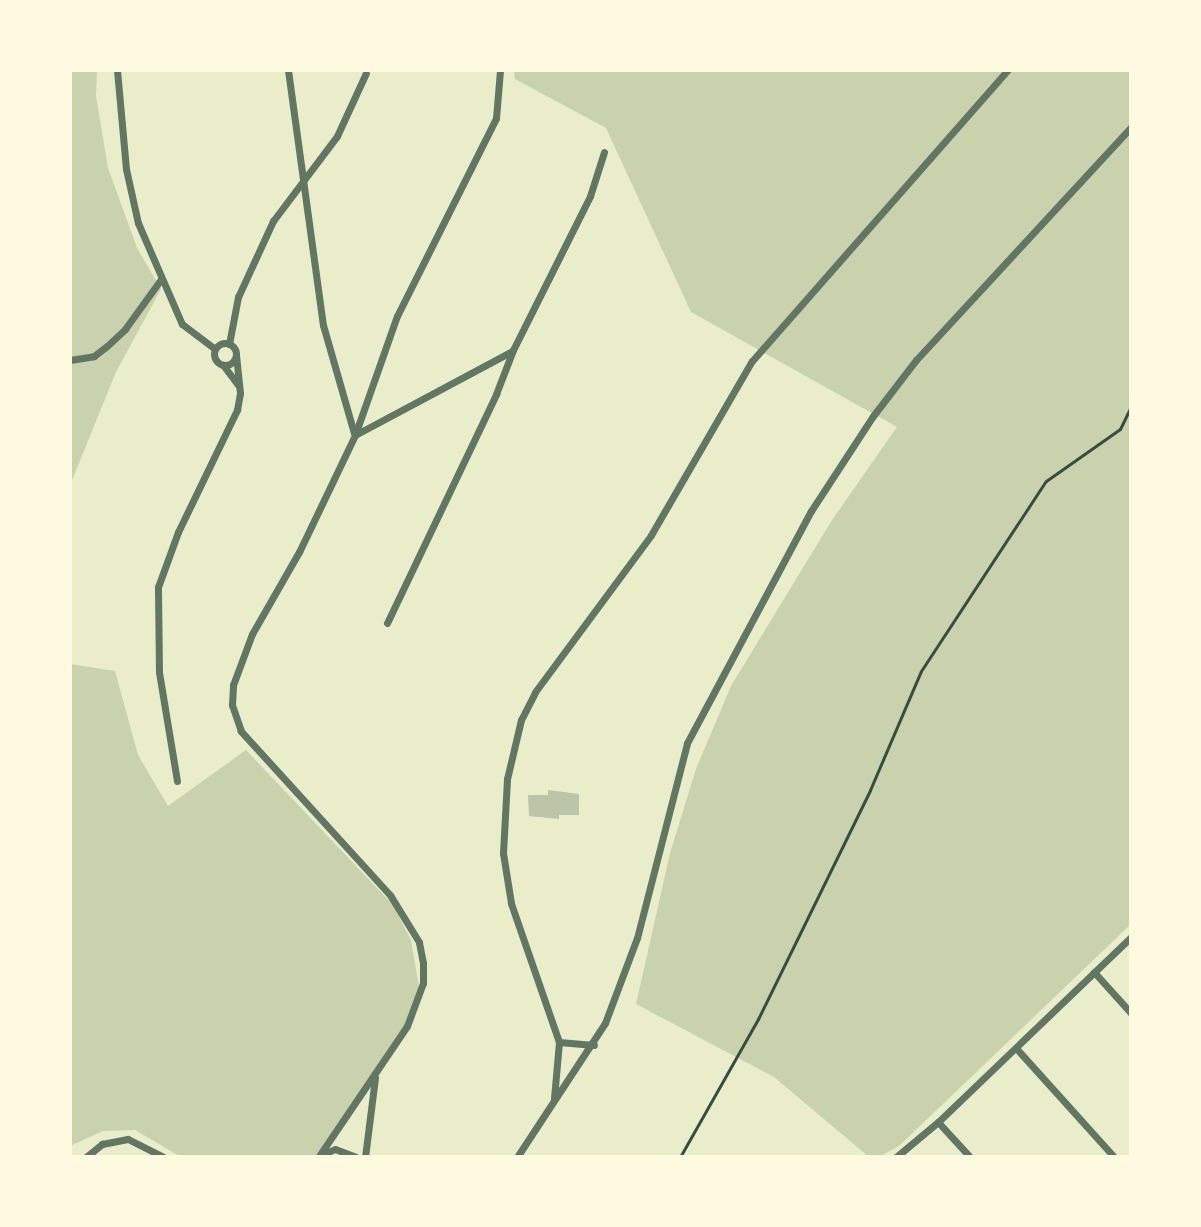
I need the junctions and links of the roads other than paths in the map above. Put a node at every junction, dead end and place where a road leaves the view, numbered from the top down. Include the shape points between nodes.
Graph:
1 (117, 70) edge
2 (288, 70) edge
3 (500, 70) edge
4 (1008, 70) edge
5 (366, 73) dead end
6 (1131, 127) edge
7 (604, 152) dead end
8 (302, 182) junction
9 (161, 279) junction
10 (229, 344) junction
11 (215, 349) junction
12 (513, 350) junction
13 (236, 356) junction
14 (70, 360) edge
15 (223, 365) junction
16 (240, 386) junction
17 (355, 435) junction
18 (387, 623) dead end
19 (177, 781) dead end
20 (1131, 937) edge
21 (1094, 972) junction
22 (1131, 1013) edge
23 (559, 1042) junction
24 (594, 1045) junction
25 (1016, 1048) junction
26 (376, 1076) junction
27 (554, 1100) junction
28 (938, 1122) junction
29 (86, 1157) edge
30 (163, 1157) edge
31 (319, 1157) edge
32 (356, 1157) edge
33 (365, 1157) edge
34 (517, 1157) edge
35 (896, 1157) edge
36 (970, 1157) edge
37 (1114, 1157) edge

1 - 9 street via 129,190
2 - 8 street
3 - 17 street via 496,118 397,316
4 - 23 street via 745,372 651,535 535,692 521,720 502,818 506,884
5 - 8 street via 337,136
6 - 24 street via 916,360 811,511 687,743 637,938
7 - 12 street via 590,196
8 - 10 street via 273,221 246,274
8 - 17 street via 323,325
9 - 11 street via 188,332
9 - 14 street via 107,346 94,356
10 - 11 street
10 - 13 street
11 - 15 street via 215,359
12 - 17 street
12 - 18 street
13 - 15 street
13 - 16 street
15 - 16 street
16 - 19 street via 237,410 178,532 158,587 159,672
17 - 26 street via 299,552 252,634 233,685 232,705 241,731 390,895 419,942 423,983 418,1002
20 - 21 street
21 - 22 street
21 - 25 street
23 - 24 street
23 - 27 street
24 - 27 street
25 - 28 street
25 - 37 street
26 - 31 street
26 - 33 street
27 - 34 street
28 - 35 street
28 - 36 street
29 - 30 street via 102,1144 128,1139
31 - 32 street via 335,1149

